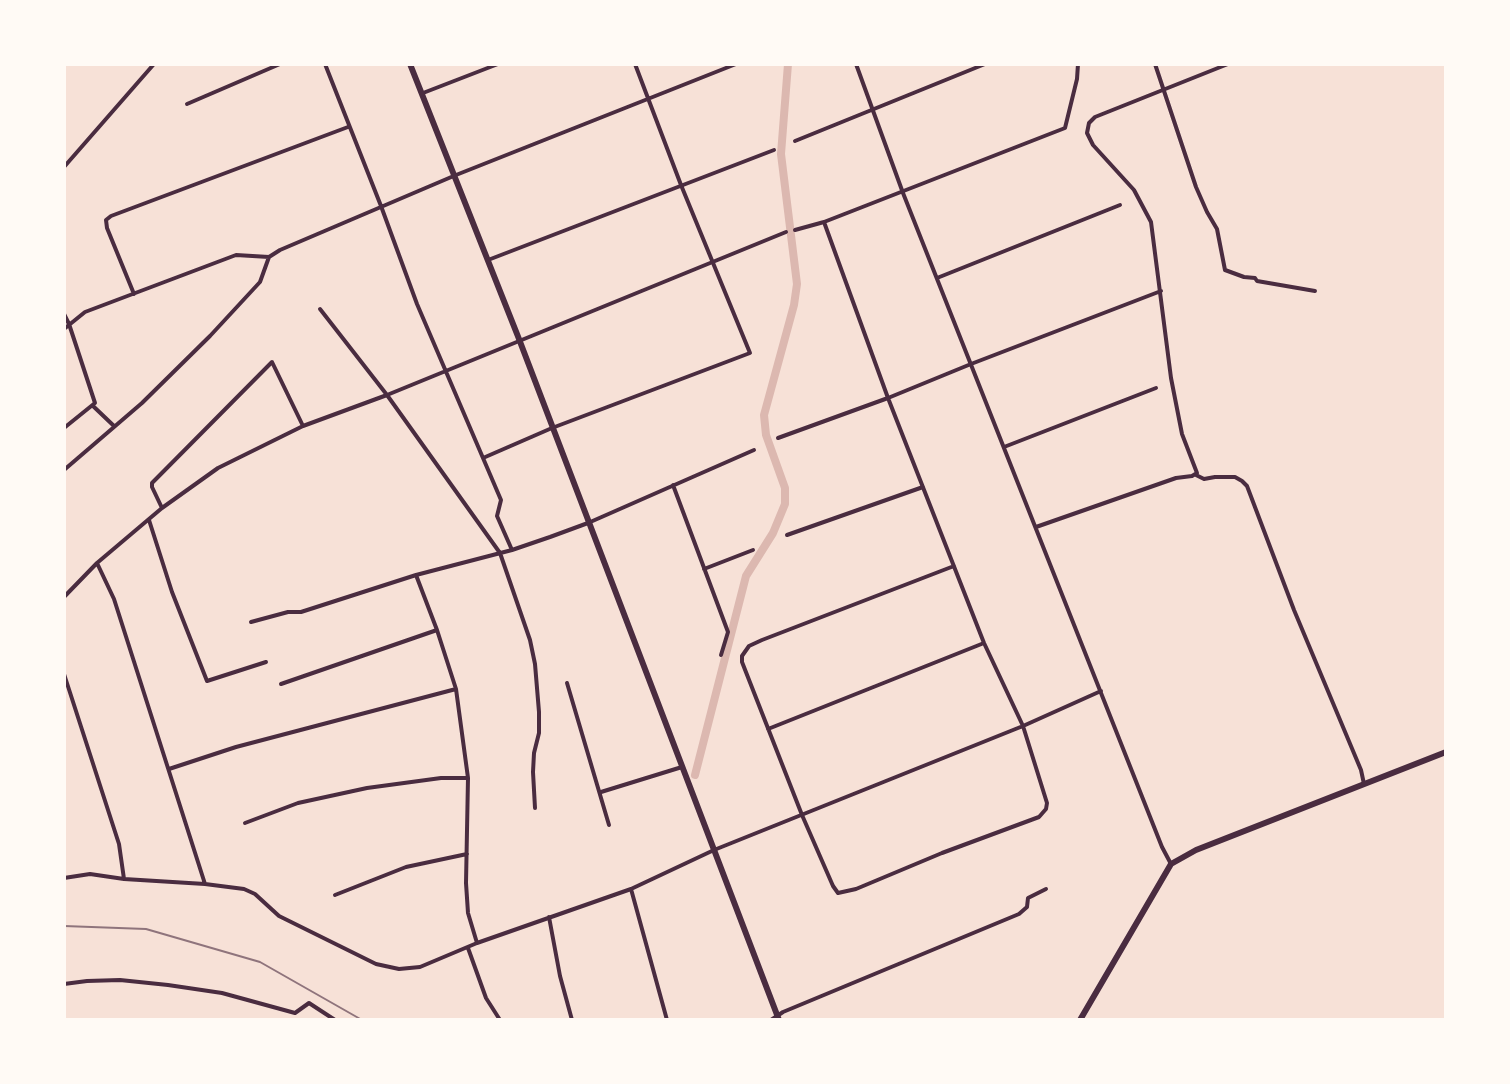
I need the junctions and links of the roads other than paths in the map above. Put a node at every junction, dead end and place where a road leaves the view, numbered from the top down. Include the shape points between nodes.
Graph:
1 (154, 64) edge
2 (280, 64) edge
3 (325, 64) edge
4 (410, 64) edge
5 (498, 64) edge
6 (635, 64) edge
7 (736, 64) edge
8 (856, 64) edge
9 (985, 64) edge
10 (1078, 64) edge
11 (1155, 64) edge
12 (1228, 64) edge
13 (1164, 88) junction
14 (423, 93) junction
15 (650, 99) junction
16 (187, 104) dead end
17 (873, 110) junction
18 (348, 127) junction
19 (795, 141) dead end
20 (774, 150) dead end
21 (64, 167) edge
22 (456, 175) junction
23 (681, 185) junction
24 (903, 193) junction
25 (1120, 205) dead end
26 (381, 206) junction
27 (824, 222) junction
28 (795, 230) dead end
29 (786, 232) dead end
30 (269, 257) junction
31 (488, 260) junction
32 (712, 261) junction
33 (937, 278) junction
34 (1161, 291) junction
35 (1315, 291) dead end
36 (134, 294) junction
37 (320, 309) dead end
38 (64, 314) edge
39 (69, 324) junction
40 (64, 329) edge
41 (519, 339) junction
42 (971, 364) junction
43 (445, 370) junction
44 (1156, 388) dead end
45 (387, 395) junction
46 (888, 398) junction
47 (94, 404) junction
48 (114, 426) junction
49 (303, 426) junction
50 (64, 428) edge
51 (552, 428) junction
52 (778, 438) dead end
53 (1004, 447) junction
54 (754, 450) dead end
55 (483, 458) junction
56 (64, 470) edge
57 (1196, 475) junction
58 (673, 485) junction
59 (923, 487) junction
60 (162, 508) junction
61 (149, 520) junction
62 (588, 523) junction
63 (1036, 527) junction
64 (787, 535) dead end
65 (512, 550) junction
66 (753, 550) dead end
67 (500, 553) junction
68 (97, 563) junction
69 (954, 566) junction
70 (704, 569) junction
71 (416, 575) junction
72 (64, 597) edge
73 (251, 622) dead end
74 (437, 630) junction
75 (984, 643) junction
76 (721, 655) dead end
77 (266, 662) dead end
78 (64, 674) edge
79 (567, 683) dead end
80 (281, 684) dead end
81 (456, 689) junction
82 (1101, 691) junction
83 (1023, 726) junction
84 (768, 729) junction
85 (1446, 752) edge
86 (682, 767) junction
87 (169, 769) junction
88 (468, 778) junction
89 (1364, 784) junction
90 (600, 792) junction
91 (535, 808) dead end
92 (802, 815) junction
93 (245, 823) dead end
94 (609, 825) dead end
95 (714, 850) junction
96 (467, 854) junction
97 (1171, 864) junction
98 (64, 878) edge
99 (124, 879) junction
100 (205, 884) junction
101 (631, 889) junction
102 (1046, 889) dead end
103 (335, 895) dead end
104 (549, 917) junction
105 (477, 943) junction
106 (468, 948) junction
107 (64, 984) edge
108 (778, 1017) edge
109 (335, 1020) edge
110 (500, 1020) edge
111 (572, 1020) edge
112 (667, 1020) edge
113 (771, 1020) edge
114 (1080, 1020) edge

1 - 21 street
2 - 16 street
3 - 18 street
4 - 14 main road
5 - 14 street
6 - 15 street
7 - 15 street
8 - 17 street
9 - 17 street
10 - 24 street via 1065,128
11 - 13 street
12 - 13 street
13 - 34 street via 1095,117 1087,133 1134,190 1151,222
13 - 35 street via 1196,187 1217,229 1225,270
14 - 22 main road
15 - 22 street
15 - 23 street
17 - 19 street
17 - 24 street
18 - 26 street
18 - 36 street via 111,216 107,228
20 - 23 street
22 - 26 street
22 - 31 main road
23 - 31 street
23 - 32 street
24 - 27 street
24 - 33 street
25 - 33 street
26 - 30 street
26 - 43 street
27 - 28 street
27 - 46 street
29 - 32 street
30 - 36 street via 236,255
30 - 48 street via 260,282
31 - 41 main road
32 - 41 street
32 - 51 street via 750,353
33 - 42 street
34 - 42 street
34 - 57 street via 1173,392
36 - 39 street via 85,312
37 - 45 street
38 - 39 street
39 - 40 street
39 - 47 street
41 - 43 street
41 - 51 main road
42 - 46 street
42 - 53 street
43 - 45 street
43 - 55 street
44 - 53 street
45 - 49 street
45 - 67 street
46 - 52 street
46 - 59 street
47 - 48 street
47 - 50 street
48 - 56 street
49 - 60 street via 218,468
49 - 60 street via 272,362 152,483
51 - 55 street
51 - 62 main road
53 - 63 street
54 - 58 street
55 - 65 street via 501,500 497,516
57 - 63 street
57 - 89 street via 1235,477 1247,486
58 - 62 street
58 - 70 street
59 - 64 street
59 - 69 street
60 - 61 street
61 - 68 street
61 - 77 street via 207,681
62 - 65 street
62 - 86 main road
63 - 82 street
65 - 67 street
66 - 70 street
67 - 71 street
67 - 91 street via 535,664
68 - 72 street
68 - 87 street via 114,599
69 - 75 street
69 - 84 street via 749,646 742,662
70 - 76 street via 728,632
71 - 73 street via 301,612
71 - 74 street
74 - 80 street
74 - 81 street
75 - 83 street
75 - 84 street
78 - 99 street via 119,844
79 - 90 street
81 - 87 street
81 - 88 street
82 - 83 street
82 - 97 street
83 - 92 street
83 - 92 street via 1047,803 1039,817 838,893
84 - 92 street
85 - 89 main road
86 - 90 street
86 - 95 main road
87 - 100 street
88 - 93 street via 367,788 298,803
88 - 96 street
89 - 97 main road
90 - 94 street
92 - 95 street
95 - 101 street
95 - 108 main road
96 - 103 street via 406,867
96 - 105 street via 468,913
97 - 114 main road
98 - 99 street via 90,874
99 - 100 street
100 - 106 street via 255,894 279,916 376,964 420,967
101 - 104 street
101 - 112 street
102 - 108 street via 1028,898 1019,914
104 - 105 street
104 - 111 street
105 - 106 street
106 - 110 street
107 - 109 street via 120,980 168,985 295,1013 309,1003
108 - 113 street

